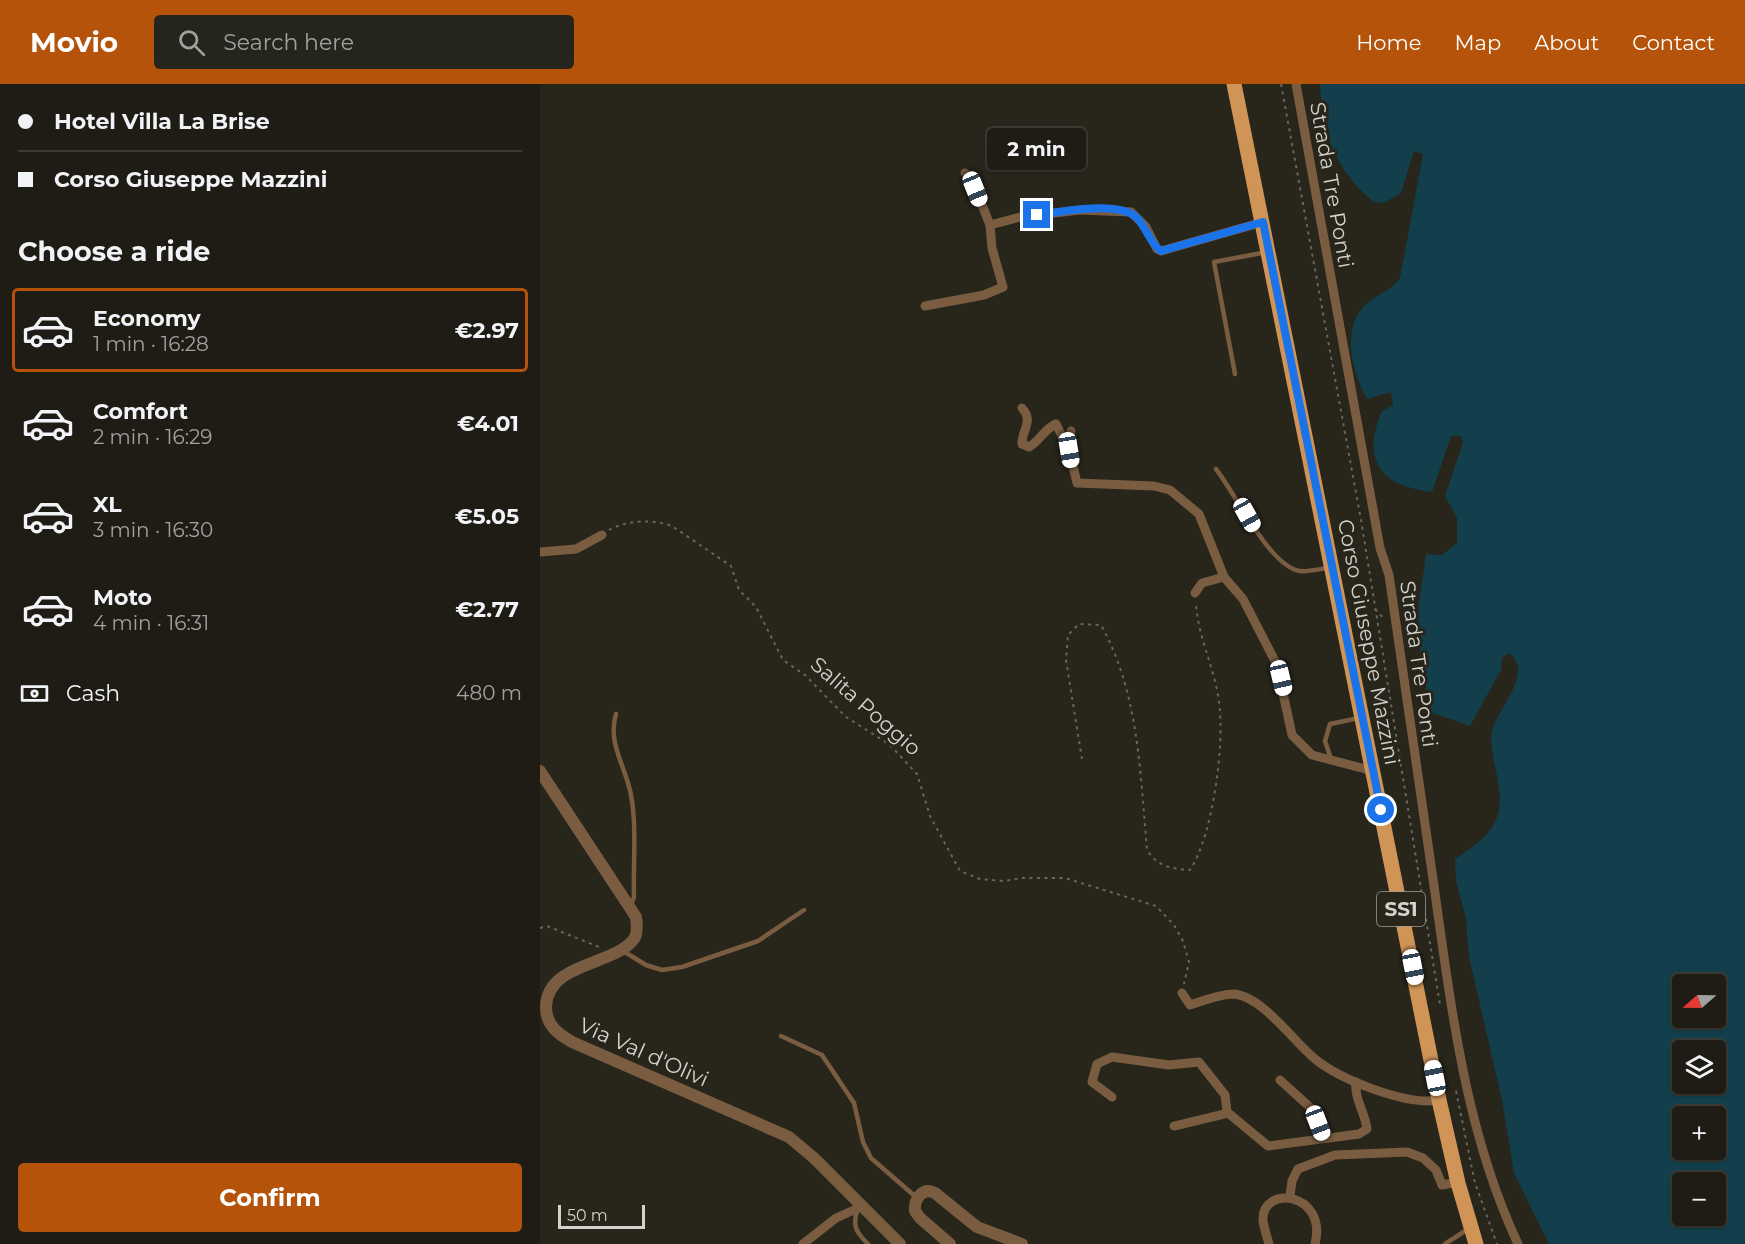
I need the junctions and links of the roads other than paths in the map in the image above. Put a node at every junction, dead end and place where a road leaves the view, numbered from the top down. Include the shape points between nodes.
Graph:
1 (1234, 84) edge
2 (1296, 84) edge
3 (965, 173) dead end
4 (1263, 222) junction
5 (990, 225) junction
6 (1269, 252) junction
7 (925, 306) dead end
8 (1235, 374) dead end
9 (1022, 408) dead end
10 (1071, 431) dead end
11 (1069, 450) junction
12 (1216, 469) dead end
13 (602, 535) road end
14 (540, 552) edge
15 (1334, 567) junction
16 (1224, 577) junction
17 (1195, 593) road end
18 (616, 714) dead end
19 (1362, 718) junction
20 (1331, 759) junction
21 (540, 771) edge
22 (1373, 771) junction
23 (629, 907) junction
24 (804, 910) dead end
25 (617, 951) junction
26 (1182, 993) road end
27 (781, 1036) dead end
28 (1280, 1080) dead end
29 (1356, 1082) junction
30 (1112, 1097) dead end
31 (1439, 1100) junction
32 (1228, 1113) junction
33 (1174, 1126) dead end
34 (1323, 1137) junction
35 (1458, 1182) junction
36 (1290, 1196) junction
37 (917, 1198) junction
38 (859, 1209) junction
39 (1470, 1228) junction
40 (803, 1244) edge
41 (868, 1244) edge
42 (900, 1244) edge
43 (950, 1244) edge
44 (1022, 1244) edge
45 (1269, 1244) edge
46 (1315, 1244) edge
47 (1445, 1244) edge
48 (1476, 1244) edge
49 (1518, 1244) edge

1 - 4 main road, Corso Giuseppe Mazzini / SS1
2 - 49 street, Strada Tre Ponti via 1380,548 1389,575 1450,1001 1472,1120 1500,1207
3 - 5 street
4 - 5 street via 1161,251 1131,212 1080,210
4 - 6 main road, Corso Giuseppe Mazzini / SS1
5 - 7 street via 1003,287 984,295
6 - 8 lane via 1214,262
6 - 15 main road, Corso Giuseppe Mazzini / SS1
9 - 11 street via 1028,416 1022,441 1025,447 1036,444 1056,424
10 - 11 street
11 - 16 street via 1074,478 1079,484 1170,490 1199,514
12 - 15 lane via 1236,495 1258,536 1287,567 1301,571
13 - 14 street via 576,549
15 - 19 main road, Corso Giuseppe Mazzini / SS1
16 - 17 street via 1202,583
16 - 20 street via 1243,599 1277,665 1292,735 1312,755
18 - 23 lane via 612,727 614,742 631,795 634,897
19 - 20 lane via 1330,724 1325,741
19 - 22 main road, Corso Giuseppe Mazzini / SS1
20 - 22 street
21 - 23 street
22 - 31 main road, Corso Giuseppe Mazzini / SS1
23 - 25 street via 636,917 636,934 633,941
24 - 25 lane via 758,941 682,967 662,970
25 - 38 street, Via Val d'Olivi via 557,982 546,1004 554,1029 572,1042 789,1137 814,1158
26 - 29 street via 1190,1005 1236,994 1260,1005 1317,1060
27 - 37 lane via 822,1055 854,1103 871,1158
28 - 34 street via 1313,1110
29 - 31 street via 1425,1103
29 - 34 street via 1354,1094 1367,1129 1359,1134
30 - 32 street via 1092,1082 1096,1064 1112,1057 1169,1065 1199,1062 1225,1095
31 - 35 main road, Corso Giuseppe Mazzini / SS1
32 - 33 street
32 - 34 street via 1268,1146
35 - 36 street via 1442,1185 1436,1170 1423,1158 1407,1152 1335,1155 1298,1169
35 - 39 main road, Corso Giuseppe Mazzini / SS1
36 - 45 street via 1268,1206 1263,1219
36 - 46 street via 1305,1205 1314,1217 1318,1230
37 - 43 street via 915,1211 920,1218
37 - 44 street via 930,1191 977,1227
38 - 40 street via 836,1218
38 - 41 lane via 854,1222 856,1231
38 - 42 street, Via Val d'Olivi
39 - 47 lane
39 - 48 main road, Corso Giuseppe Mazzini / SS1

